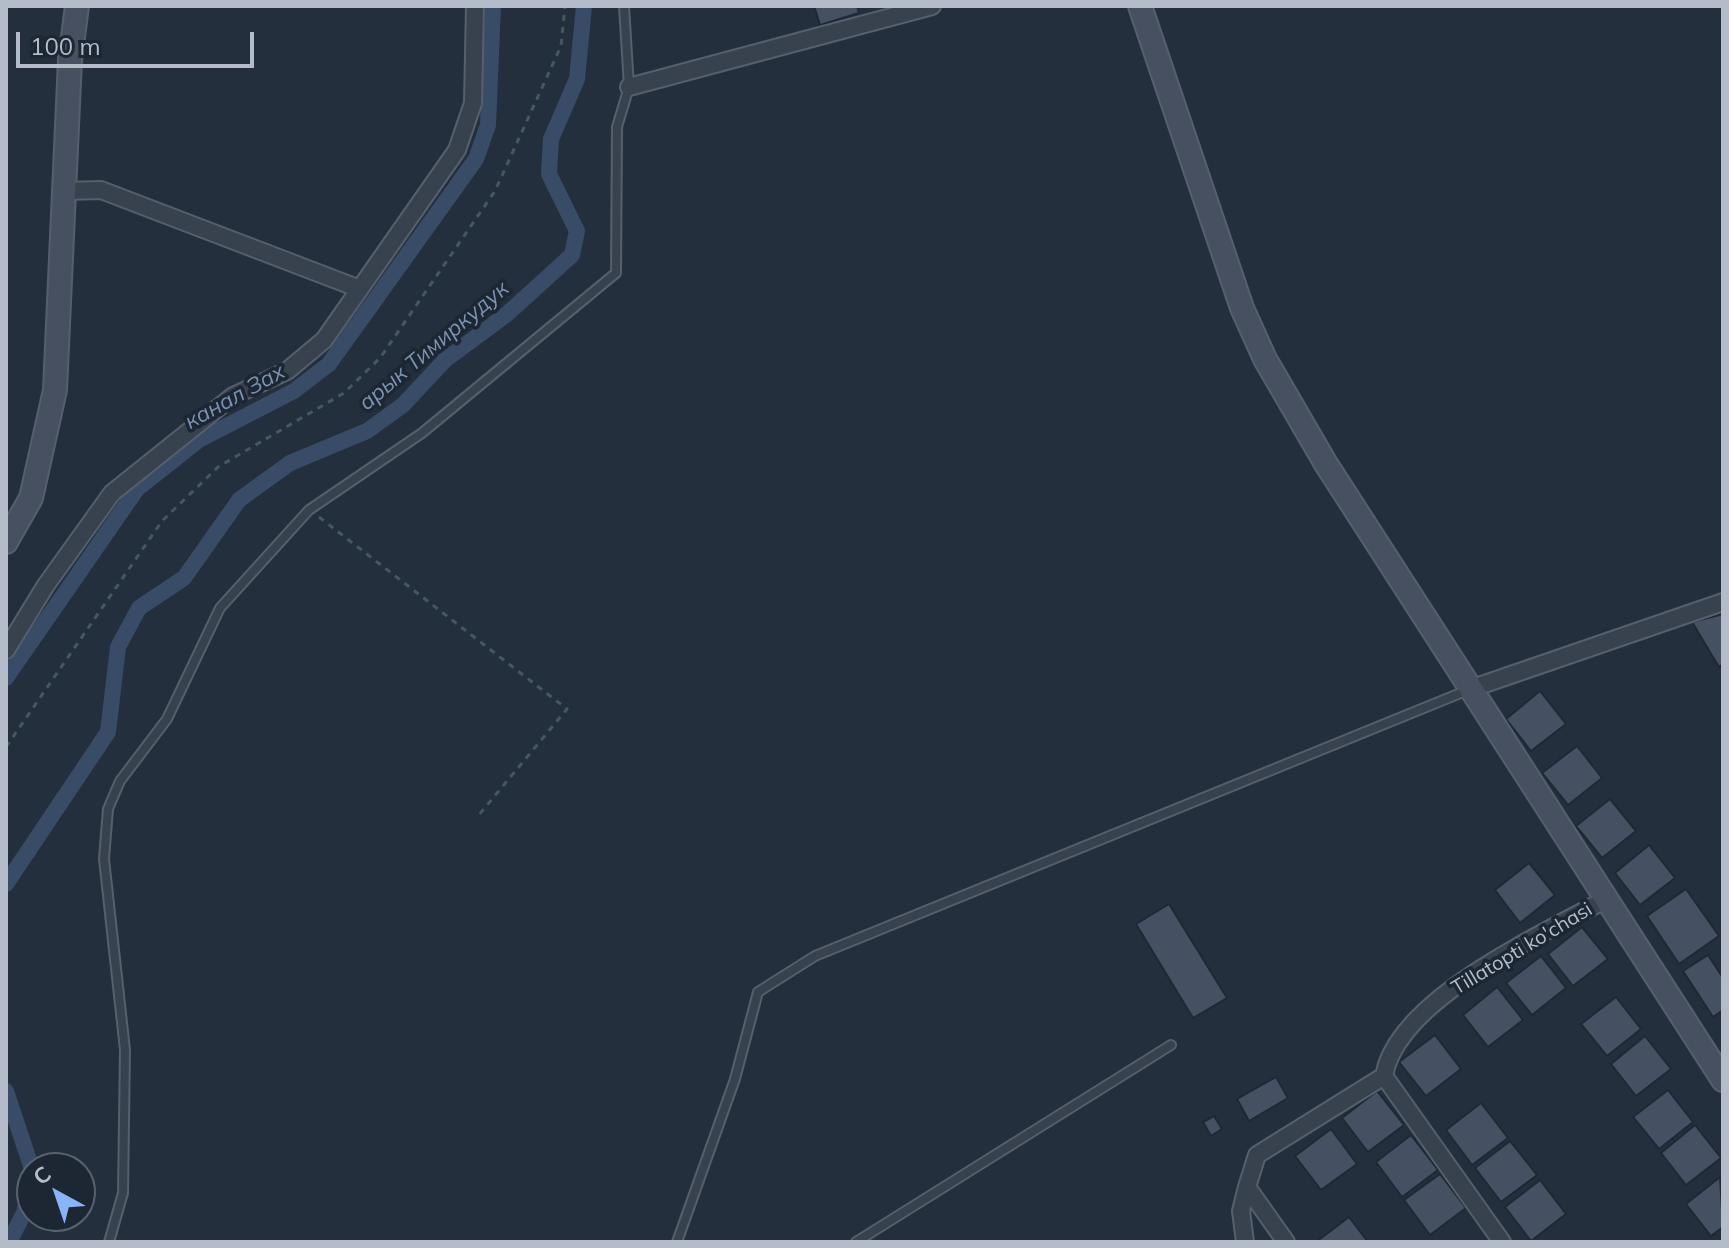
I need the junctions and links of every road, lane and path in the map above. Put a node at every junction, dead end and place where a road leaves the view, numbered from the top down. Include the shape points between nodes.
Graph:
1 (77, 6) edge
2 (475, 6) edge
3 (565, 6) edge
4 (624, 6) edge
5 (932, 6) edge
6 (1140, 6) edge
7 (629, 87) junction
8 (64, 191) junction
9 (360, 289) junction
10 (309, 510) junction
11 (6, 542) edge
12 (1723, 602) edge
13 (6, 650) edge
14 (1470, 689) junction
15 (6, 747) edge
16 (478, 816) dead end
17 (1606, 899) junction
18 (1171, 1045) dead end
19 (1384, 1076) junction
20 (1723, 1080) edge
21 (1247, 1187) junction
22 (109, 1242) edge
23 (677, 1242) edge
24 (856, 1242) edge
25 (1245, 1242) edge
26 (1286, 1242) edge
27 (1502, 1242) edge

1 - 8 main road
2 - 9 street via 473,103 457,150
3 - 15 path via 561,46 495,191 380,358 344,393 218,467 162,521
4 - 7 lane
5 - 7 street
6 - 14 main road via 1259,346 1301,423
7 - 10 lane via 617,127 616,273 422,433
8 - 9 street via 101,190
8 - 11 main road via 55,390 31,498
9 - 13 street via 324,340 287,371 233,396 112,493
10 - 16 path via 567,709
10 - 22 lane via 220,608 167,719 120,781 108,809 104,859 125,1050 123,1193
12 - 14 street
14 - 17 main road
14 - 23 lane via 815,956 758,992 735,1079
17 - 19 street, Tillatopti ko'chasi via 1438,1001 1395,1044
17 - 20 main road
18 - 24 lane
19 - 21 street via 1257,1155
19 - 27 street
21 - 25 street via 1241,1211
21 - 26 street

